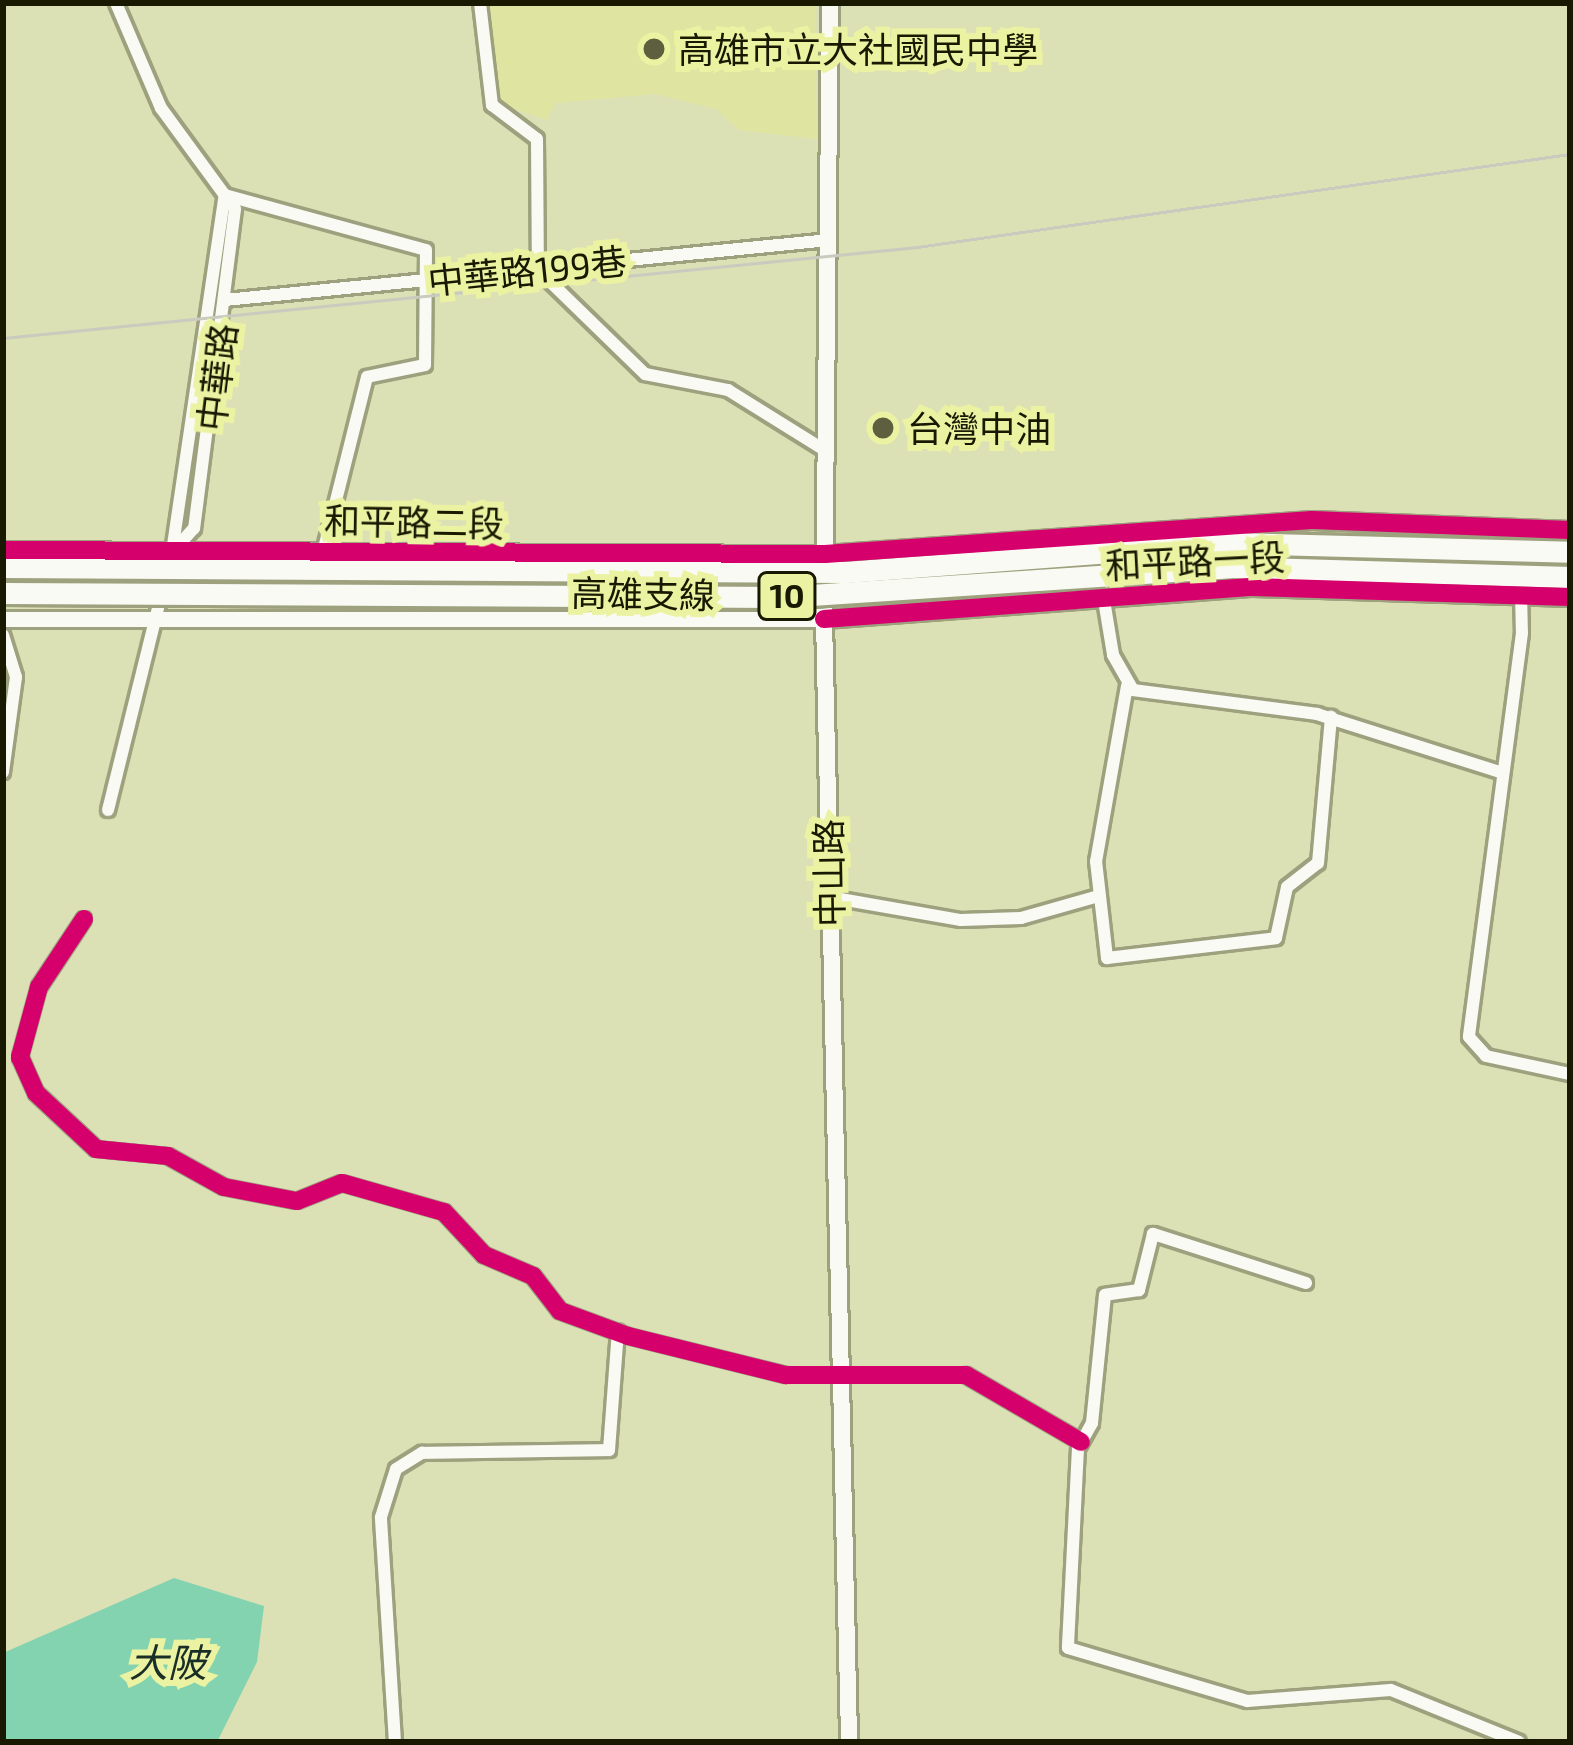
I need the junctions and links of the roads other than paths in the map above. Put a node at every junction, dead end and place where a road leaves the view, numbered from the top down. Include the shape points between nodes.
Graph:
1 (116, 3) edge
2 (480, 3) edge
3 (830, 3) edge
4 (225, 195) junction
5 (829, 240) junction
6 (537, 269) junction
7 (425, 280) junction
8 (225, 300) junction
9 (826, 451) junction
10 (1519, 529) junction
11 (1570, 530) edge
12 (1093, 533) junction
13 (992, 541) junction
14 (3, 550) edge
15 (172, 552) junction
16 (323, 552) junction
17 (1570, 552) edge
18 (825, 554) junction
19 (3, 567) edge
20 (1570, 577) edge
21 (824, 584) junction
22 (3, 593) edge
23 (1521, 596) junction
24 (1570, 597) edge
25 (1103, 598) junction
26 (3, 619) edge
27 (684, 619) junction
28 (824, 619) junction
29 (158, 620) junction
30 (3, 635) edge
31 (1126, 686) junction
32 (1331, 717) junction
33 (3, 772) edge
34 (1500, 772) junction
35 (108, 810) dead end
36 (1095, 896) junction
37 (829, 897) junction
38 (84, 919) dead end
39 (1570, 1074) edge
40 (1306, 1282) dead end
41 (618, 1331) junction
42 (839, 1374) junction
43 (1081, 1442) junction
44 (395, 1742) edge
45 (849, 1742) edge
46 (1519, 1742) edge

1 - 4 street via 161,108
2 - 6 street via 492,105 537,139
3 - 5 main road, 中山路
4 - 7 street via 421,245
4 - 8 street, 中華路 via 235,209
4 - 15 street, 中華路
5 - 6 street, 中華路199巷
5 - 9 main road, 中山路
6 - 7 street, 中華路199巷
6 - 9 street via 645,374 728,390
7 - 8 street, 中華路199巷
7 - 16 street via 425,365 367,377
8 - 15 street, 中華路 via 194,528
9 - 18 main road, 中山路
10 - 11 street, 和平路一段
10 - 12 street, 和平路一段 via 1312,520
10 - 23 street
12 - 13 street, 和平路一段
12 - 25 street
13 - 18 street, 和平路一段
13 - 21 street via 954,574
14 - 15 street, 和平路二段
15 - 16 street, 和平路二段
15 - 29 street, 中華路
16 - 18 street, 和平路二段
17 - 19 highway, 高雄支線 / 10, bridge via 1233,543 845,572
18 - 21 main road, 中山路
20 - 22 highway, 高雄支線 / 10, bridge via 1230,567 782,597
21 - 27 street via 732,588
21 - 28 main road, 中山路
23 - 24 street, 和平路一段
23 - 25 street, 和平路一段 via 1252,587
23 - 34 street
25 - 28 street, 和平路一段
25 - 31 street
26 - 29 street
27 - 28 street
27 - 29 street
28 - 37 main road, 中山路
29 - 35 street, 中華路
30 - 33 street via 16,677
31 - 32 street
31 - 36 street
32 - 34 street
32 - 36 street via 1318,863 1287,886 1276,938 1107,958
34 - 39 street via 1469,1037 1486,1056
36 - 37 street via 1021,918 962,920
37 - 42 main road, 中山路
38 - 41 street via 63,936 22,1039 27,1082 69,1133 96,1149 168,1156 224,1187 309,1203 342,1183 444,1212 484,1255 533,1276 560,1310
40 - 43 street via 1149,1236 1139,1290 1103,1301
41 - 42 street via 739,1370
41 - 44 street via 609,1450 422,1453 396,1469 382,1517
42 - 43 street via 966,1375
42 - 45 main road, 中山路
43 - 46 street via 1073,1655 1247,1701 1391,1690

